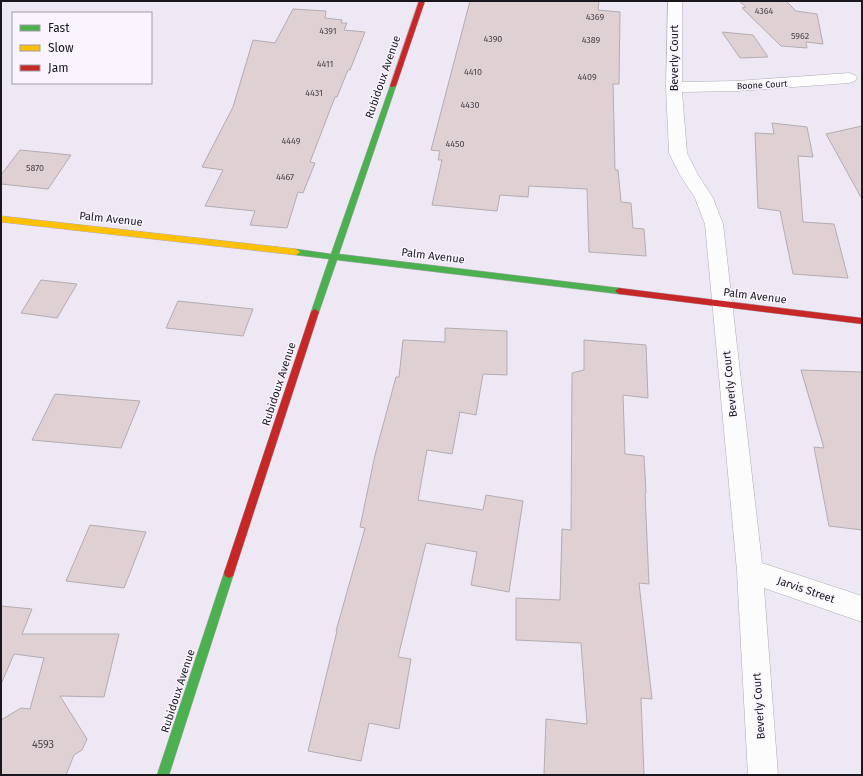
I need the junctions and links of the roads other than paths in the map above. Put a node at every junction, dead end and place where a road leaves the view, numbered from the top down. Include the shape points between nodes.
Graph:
1 (422, 1) edge
2 (674, 1) edge
3 (849, 78) dead end
4 (674, 86) junction
5 (1, 219) edge
6 (334, 256) junction
7 (722, 304) junction
8 (862, 321) edge
9 (750, 571) junction
10 (862, 609) edge
11 (163, 775) edge
12 (764, 775) edge

1 - 6 street, Rubidoux Avenue
2 - 4 street, Beverly Court
3 - 4 street, Boone Court via 744,86
4 - 7 street, Beverly Court via 678,153 704,198 714,224
5 - 6 street, Palm Avenue
6 - 7 street, Palm Avenue
6 - 11 street, Rubidoux Avenue
7 - 8 street, Palm Avenue
7 - 9 street, Beverly Court
9 - 10 street, Jarvis Street
9 - 12 street, Beverly Court

